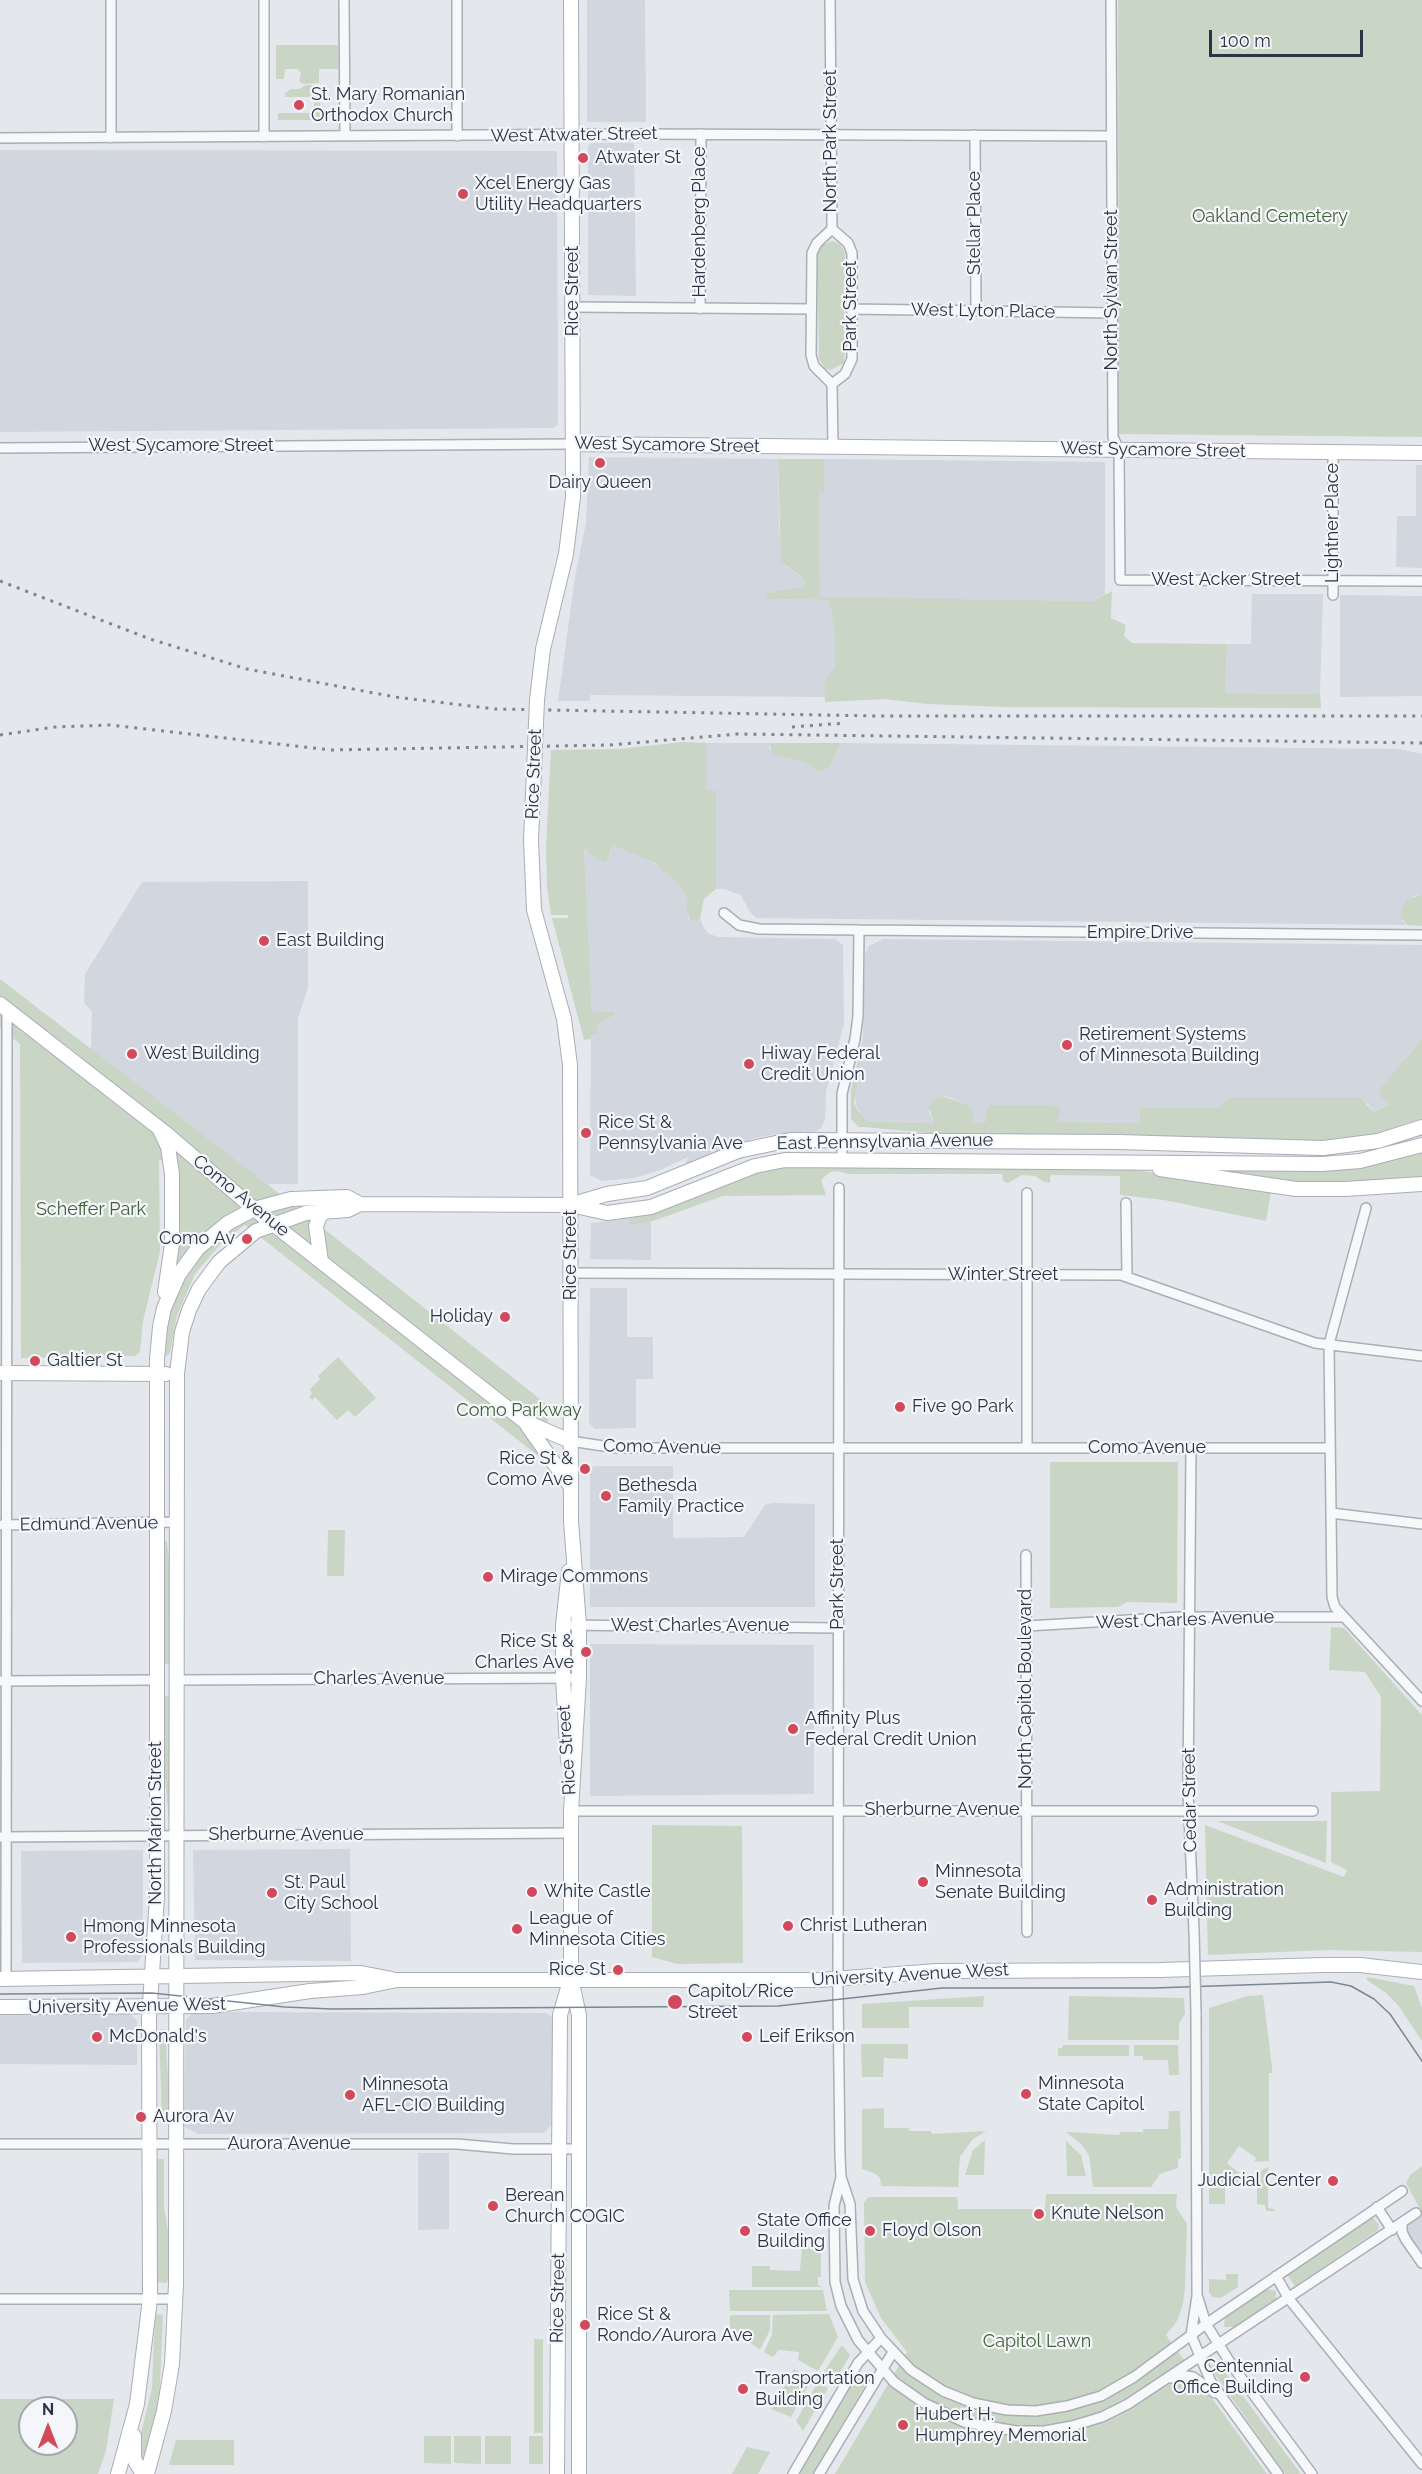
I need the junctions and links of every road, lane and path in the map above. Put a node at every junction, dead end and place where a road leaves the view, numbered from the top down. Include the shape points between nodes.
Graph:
1 (111, 0) edge
2 (264, 0) edge
3 (344, 0) edge
4 (457, 0) edge
5 (571, 0) edge
6 (831, 0) edge
7 (1111, 0) edge
8 (701, 134) junction
9 (832, 134) junction
10 (572, 135) junction
11 (975, 135) junction
12 (345, 136) junction
13 (457, 136) junction
14 (1112, 136) junction
15 (264, 137) junction
16 (0, 138) edge
17 (111, 138) junction
18 (832, 229) junction
19 (574, 307) junction
20 (700, 309) junction
21 (812, 309) junction
22 (852, 309) junction
23 (976, 311) junction
24 (1113, 313) junction
25 (832, 384) junction
26 (574, 444) junction
27 (0, 447) edge
28 (833, 447) junction
29 (1119, 450) junction
30 (1333, 452) junction
31 (1422, 453) edge
32 (1120, 579) joint
33 (1332, 580) junction
34 (1422, 581) edge
35 (1333, 595) dead end
36 (724, 913) dead end
37 (859, 930) junction
38 (1422, 935) edge
39 (4, 1007) edge
40 (1422, 1127) edge
41 (159, 1128) junction
42 (842, 1140) junction
43 (1422, 1145) edge
44 (842, 1159) junction
45 (1113, 1161) junction
46 (1422, 1184) edge
47 (839, 1188) dead end
48 (1027, 1193) dead end
49 (3, 1196) edge
50 (1126, 1203) dead end
51 (360, 1204) junction
52 (570, 1205) junction
53 (1366, 1208) dead end
54 (254, 1209) junction
55 (327, 1210) junction
56 (273, 1223) junction
57 (321, 1261) junction
58 (571, 1273) junction
59 (838, 1275) junction
60 (1027, 1275) junction
61 (1127, 1277) junction
62 (164, 1308) junction
63 (1329, 1344) junction
64 (1422, 1356) edge
65 (3, 1373) edge
66 (158, 1373) junction
67 (177, 1374) junction
68 (524, 1421) junction
69 (570, 1440) junction
70 (838, 1448) junction
71 (1027, 1448) junction
72 (1191, 1448) junction
73 (1329, 1448) junction
74 (571, 1487) junction
75 (1331, 1513) junction
76 (178, 1522) junction
77 (157, 1524) junction
78 (1422, 1524) edge
79 (3, 1525) edge
80 (572, 1546) junction
81 (1026, 1555) dead end
82 (1188, 1617) junction
83 (1344, 1617) junction
84 (563, 1625) junction
85 (579, 1625) junction
86 (1027, 1626) junction
87 (838, 1628) junction
88 (562, 1678) junction
89 (579, 1678) junction
90 (156, 1680) junction
91 (178, 1680) junction
92 (3, 1681) edge
93 (1422, 1701) edge
94 (838, 1809) junction
95 (1026, 1810) junction
96 (1189, 1810) junction
97 (571, 1811) junction
98 (1313, 1811) dead end
99 (572, 1833) junction
100 (178, 1835) junction
101 (158, 1836) junction
102 (4, 1837) edge
103 (1027, 1932) dead end
104 (1422, 1972) edge
105 (154, 1974) junction
106 (178, 1974) junction
107 (3, 1978) edge
108 (571, 1979) junction
109 (397, 1980) junction
110 (838, 1980) junction
111 (0, 2007) edge
112 (150, 2007) junction
113 (176, 2007) junction
114 (0, 2144) edge
115 (150, 2144) junction
116 (177, 2144) junction
117 (561, 2149) junction
118 (578, 2149) junction
119 (841, 2177) junction
120 (1402, 2191) dead end
121 (1377, 2207) junction
122 (1416, 2213) dead end
123 (1402, 2223) junction
124 (1392, 2230) junction
125 (1422, 2263) edge
126 (1276, 2277) junction
127 (1197, 2296) junction
128 (150, 2299) junction
129 (176, 2299) junction
130 (1289, 2299) junction
131 (0, 2300) edge
132 (1206, 2324) junction
133 (1191, 2335) junction
134 (881, 2338) junction
135 (1219, 2345) junction
136 (867, 2352) junction
137 (893, 2352) junction
138 (1199, 2356) junction
139 (882, 2369) junction
140 (1163, 2381) junction
141 (1222, 2399) junction
142 (135, 2410) junction
143 (1422, 2464) edge
144 (118, 2474) edge
145 (147, 2474) edge
146 (557, 2474) edge
147 (579, 2474) edge
148 (793, 2474) edge
149 (819, 2474) edge
150 (1278, 2474) edge
151 (1312, 2474) edge

1 - 17 street
2 - 15 street
3 - 12 street
4 - 13 street
5 - 10 main road, Rice Street
6 - 9 street, North Park Street
7 - 14 street, North Sylvan Street
8 - 9 street, West Atwater Street
8 - 10 street, West Atwater Street
8 - 20 street, Hardenberg Place
9 - 11 street, West Atwater Street
9 - 18 street, North Park Street
10 - 13 street, West Atwater Street
10 - 19 main road, Rice Street
11 - 14 street, West Atwater Street
11 - 23 street, Stellar Place
12 - 13 street, West Atwater Street
12 - 15 street, West Atwater Street
14 - 24 street, North Sylvan Street
15 - 17 street, West Atwater Street
16 - 17 street, West Atwater Street
18 - 21 street, North Park Street via 812,253
18 - 22 street, Park Street via 848,243 852,253
19 - 20 street
19 - 26 main road, Rice Street
20 - 21 street
21 - 25 street, North Park Street via 814,366
22 - 23 street, West Lyton Place
22 - 25 street, Park Street via 852,358 845,374
23 - 24 street, West Lyton Place
24 - 29 street, North Sylvan Street via 1113,437
25 - 28 street
26 - 27 street, West Sycamore Street
26 - 28 main road, West Sycamore Street
26 - 52 main road, Rice Street, bridge via 571,523 543,649 537,700 531,840 534,910 568,1036
28 - 29 main road, West Sycamore Street
29 - 30 main road, West Sycamore Street
29 - 32 street, North Sylvan Street
30 - 31 main road, West Sycamore Street
30 - 33 street, Lightner Place
32 - 33 street, West Acker Street
33 - 34 street, West Acker Street
33 - 35 street, Lightner Place
36 - 37 street, Empire Drive via 739,925 759,929
37 - 38 street, Empire Drive
37 - 42 street via 858,1016 842,1094
39 - 41 main road, Como Avenue
39 - 49 street
40 - 42 main road, East Pennsylvania Avenue via 1378,1141 1323,1148
41 - 54 main road, Como Avenue
41 - 62 main road via 168,1147 172,1174 172,1244
42 - 44 street
42 - 52 main road, East Pennsylvania Avenue via 790,1140 757,1146 659,1184
43 - 45 main road, East Pennsylvania Avenue via 1340,1163
44 - 45 main road, East Pennsylvania Avenue
44 - 52 main road, East Pennsylvania Avenue via 785,1160 755,1166 666,1202 633,1210 607,1213
45 - 46 main road via 1296,1189
47 - 59 street, Park Street
48 - 60 street
49 - 65 street
50 - 61 street
51 - 52 main road
51 - 54 main road, North Marion Street via 347,1197 315,1197
51 - 55 main road, North Marion Street via 348,1210
52 - 58 main road, Rice Street
53 - 63 street
54 - 56 main road, Como Avenue
54 - 62 main road, North Marion Street via 221,1228 198,1248 179,1274
55 - 56 main road, North Marion Street
55 - 57 main road via 316,1226
56 - 57 main road, Como Avenue
56 - 67 main road, North Marion Street via 235,1246 205,1280 184,1324
57 - 68 main road, Como Avenue
58 - 59 street, Winter Street
58 - 69 main road, Rice Street
59 - 60 street, Winter Street
59 - 70 street, Park Street
60 - 61 street, Winter Street
60 - 71 street
61 - 63 street, Winter Street via 1315,1343
62 - 66 main road, North Marion Street
63 - 64 street, Winter Street
63 - 73 street
65 - 66 main road
65 - 79 street
66 - 67 main road
66 - 77 main road, North Marion Street
67 - 76 main road, North Marion Street
68 - 69 main road, Como Avenue
68 - 74 main road
69 - 70 street, Como Avenue via 617,1448
69 - 74 main road, Rice Street
70 - 71 street, Como Avenue
70 - 87 street, Park Street
71 - 72 street, Como Avenue
72 - 73 street, Como Avenue
72 - 82 street, Cedar Street
73 - 75 street
74 - 80 main road, Rice Street
75 - 78 street
75 - 83 street via 1332,1597
76 - 77 street, Edmund Avenue
76 - 91 main road, North Marion Street
77 - 79 street, Edmund Avenue
77 - 90 main road, North Marion Street
79 - 92 street
80 - 84 main road, Rice Street
80 - 85 main road, Rice Street
81 - 86 street, North Capitol Boulevard
82 - 83 street, West Charles Avenue
82 - 86 street, West Charles Avenue
82 - 96 street, Cedar Street
83 - 93 street
84 - 85 street, West Charles Avenue
84 - 88 main road, Rice Street
85 - 87 street, West Charles Avenue
85 - 89 main road, Rice Street
86 - 95 street, North Capitol Boulevard
87 - 94 street, Park Street
88 - 89 street, Charles Avenue
88 - 91 street, Charles Avenue
88 - 97 main road, Rice Street
89 - 97 main road, Rice Street
90 - 92 street
90 - 101 main road, North Marion Street
91 - 100 main road, North Marion Street
92 - 102 street
94 - 95 street, Sherburne Avenue
94 - 97 street, Sherburne Avenue
94 - 110 street, Park Street
95 - 96 street, Sherburne Avenue
95 - 103 street, North Capitol Boulevard
96 - 98 street, Sherburne Avenue
96 - 127 street, Cedar Street, bridge via 1196,2013
97 - 99 main road, Rice Street
99 - 100 street, Sherburne Avenue
99 - 108 main road, Rice Street
100 - 101 street, Sherburne Avenue
100 - 106 main road, North Marion Street
101 - 102 street, Sherburne Avenue
101 - 105 main road, North Marion Street
102 - 107 street
104 - 110 main road, University Avenue West via 1322,1965 937,1971
105 - 106 main road, University Avenue West
105 - 107 main road, University Avenue West
105 - 112 main road, North Marion Street
106 - 109 main road, University Avenue West via 361,1973
106 - 113 main road, North Marion Street
108 - 109 main road, University Avenue West
108 - 110 main road, University Avenue West
108 - 117 main road, Rice Street via 560,2015
108 - 118 main road, Rice Street via 579,2015
109 - 113 main road, University Avenue West via 228,2005
110 - 119 street, Park Street
111 - 112 main road, University Avenue West
112 - 113 main road, University Avenue West
112 - 115 main road, North Marion Street
113 - 116 main road, North Marion Street
114 - 115 street, Aurora Avenue
115 - 116 street, Aurora Avenue
115 - 128 main road, North Marion Street
116 - 117 street, Aurora Avenue via 457,2144
116 - 129 main road, North Marion Street
117 - 118 street, Aurora Avenue
117 - 146 main road, Rice Street
118 - 147 main road, Rice Street
119 - 134 street via 850,2205 857,2296
119 - 136 street via 834,2205 835,2282 850,2328
120 - 121 street
121 - 124 street
121 - 126 street
122 - 123 street
123 - 124 street
123 - 125 street via 1406,2241
124 - 130 street
126 - 130 street
126 - 132 street
127 - 132 street, Cedar Street
127 - 133 street, Cedar Street
128 - 129 street
128 - 131 street
128 - 142 main road, North Marion Street
129 - 145 main road, North Marion Street via 172,2364
130 - 135 street
130 - 143 street
132 - 133 street
132 - 135 street, Cedar Street
133 - 137 street via 1101,2396 1067,2406 1027,2411 958,2398 925,2380
133 - 138 street, Cedar Street
134 - 136 street
134 - 137 street
135 - 138 street
135 - 151 street, Cedar Street
136 - 139 street
136 - 148 street
137 - 139 street
138 - 140 street
138 - 141 street, Cedar Street
139 - 140 street via 912,2396 951,2417 1026,2432 1059,2429 1102,2417
139 - 149 street
140 - 141 street via 1180,2375 1193,2378
141 - 150 street, Cedar Street
142 - 144 main road, North Marion Street
142 - 145 main road via 134,2459

